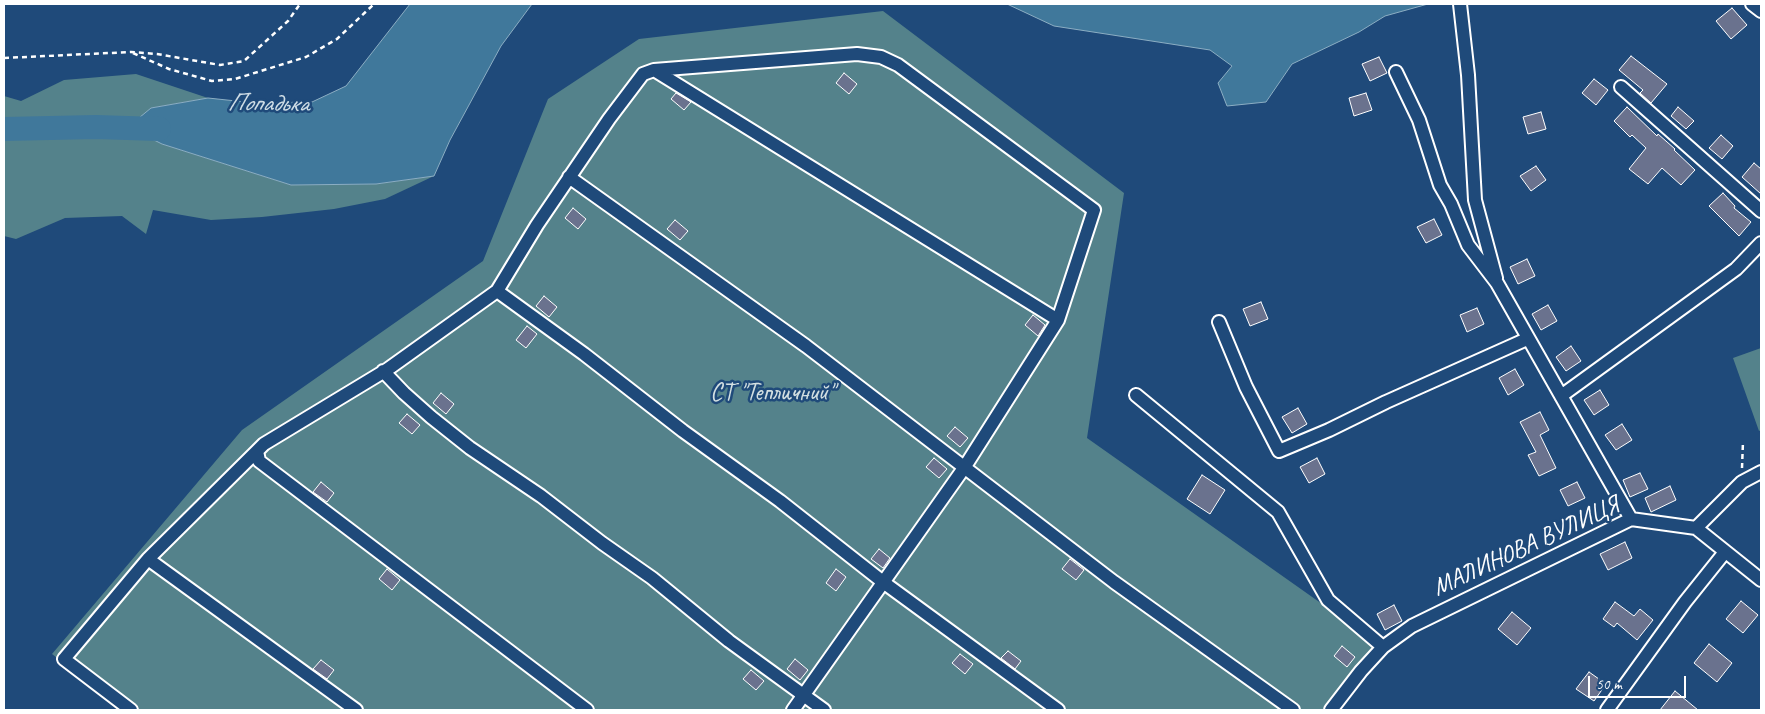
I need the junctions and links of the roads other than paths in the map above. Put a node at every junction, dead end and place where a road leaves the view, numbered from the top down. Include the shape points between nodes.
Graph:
1 (1752, 4) edge
2 (1460, 7) edge
3 (1761, 11) edge
4 (654, 70) junction
5 (1396, 72) dead end
6 (1621, 87) dead end
7 (569, 177) junction
8 (1761, 211) edge
9 (1761, 243) edge
10 (1497, 283) junction
11 (497, 291) junction
12 (1058, 320) junction
13 (1219, 322) dead end
14 (1527, 339) junction
15 (384, 371) junction
16 (1136, 395) dead end
17 (1561, 396) junction
18 (257, 451) junction
19 (964, 468) junction
20 (1761, 472) edge
21 (1631, 518) junction
22 (1696, 528) junction
23 (1725, 552) junction
24 (148, 559) junction
25 (1761, 580) edge
26 (884, 582) junction
27 (1383, 647) junction
28 (804, 695) junction
29 (131, 710) edge
30 (356, 710) edge
31 (587, 710) edge
32 (793, 710) edge
33 (824, 710) edge
34 (1058, 710) edge
35 (1293, 710) edge
36 (1331, 710) edge
37 (1607, 710) edge

1 - 3 street
2 - 10 street via 1468,75 1475,200
4 - 7 street via 643,74 634,83
4 - 12 street
4 - 12 street via 857,54 881,57 898,65 1094,210
5 - 10 street via 1419,120 1440,185 1468,245
6 - 8 street
7 - 11 street
7 - 19 street via 806,346
9 - 17 street via 1736,269
10 - 14 street
11 - 15 street
11 - 26 street
12 - 19 street
13 - 14 street via 1246,387 1279,450
14 - 17 street
15 - 18 street
15 - 28 street via 430,417 470,448 652,578 729,641
16 - 27 street via 1278,512 1328,600
17 - 21 street
18 - 24 street
18 - 31 street via 259,461
19 - 26 street
19 - 35 street via 1114,582
20 - 22 street via 1742,482
21 - 22 street, МАЛИНОВА ВУЛИЦЯ
21 - 27 street, МАЛИНОВА ВУЛИЦЯ via 1412,626
22 - 23 street
23 - 25 street
23 - 37 street
24 - 29 street via 64,659
24 - 30 street
26 - 28 street
26 - 34 street
27 - 36 street, МАЛИНОВА ВУЛИЦЯ
28 - 32 street
28 - 33 street

